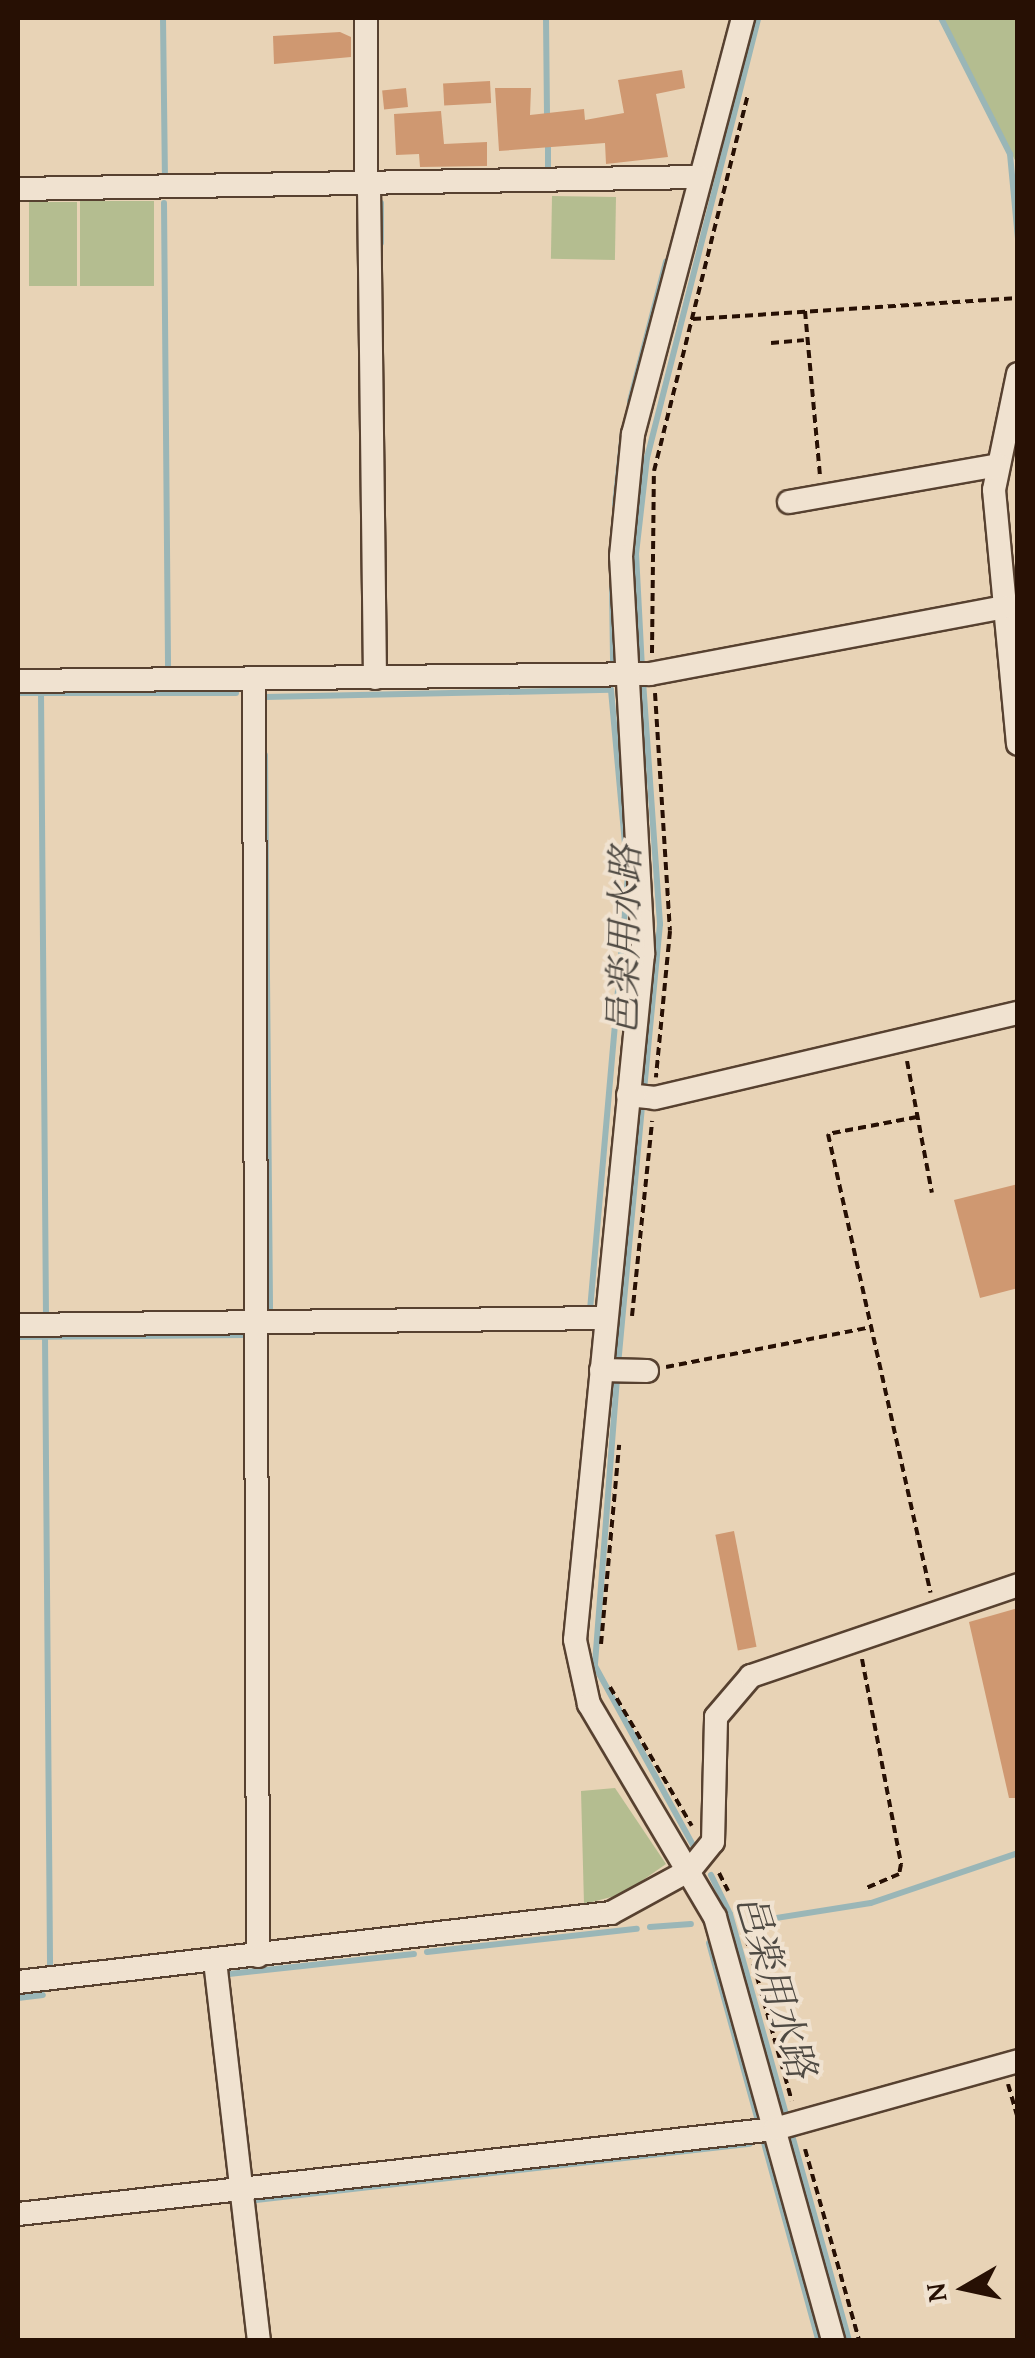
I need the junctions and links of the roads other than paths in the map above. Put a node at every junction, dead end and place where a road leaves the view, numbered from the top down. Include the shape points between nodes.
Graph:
1 (366, 18) edge
2 (743, 18) edge
3 (699, 178) junction
4 (368, 187) junction
5 (18, 189) edge
6 (1018, 374) edge
7 (998, 465) junction
8 (788, 502) dead end
9 (1004, 607) junction
10 (637, 675) junction
11 (254, 678) junction
12 (375, 678) junction
13 (18, 681) edge
14 (1018, 744) edge
15 (1018, 1013) edge
16 (639, 1096) junction
17 (605, 1318) junction
18 (258, 1322) junction
19 (18, 1324) edge
20 (611, 1371) junction
21 (647, 1371) road end
22 (1018, 1586) edge
23 (690, 1870) junction
24 (258, 1956) junction
25 (216, 1962) junction
26 (18, 1982) edge
27 (1010, 2063) edge
28 (786, 2126) junction
29 (243, 2189) junction
30 (18, 2214) edge
31 (259, 2340) edge
32 (834, 2340) edge

1 - 4 street
2 - 3 street
3 - 4 street
3 - 10 street via 632,434 621,556
4 - 5 street
4 - 12 street
6 - 7 street
7 - 8 street
7 - 9 street
9 - 10 street
9 - 14 street
10 - 12 street
10 - 16 street
11 - 12 street
11 - 13 street
11 - 18 street
15 - 16 street
16 - 17 street
17 - 18 street
17 - 20 street
18 - 19 street
18 - 24 street
20 - 21 street
20 - 23 street via 576,1612 580,1680
22 - 23 street via 751,1676 724,1703 712,1733 716,1828
23 - 24 street via 612,1913
23 - 28 street via 715,1917
24 - 25 street
25 - 26 street
25 - 29 street
27 - 28 street
28 - 29 street
28 - 32 street
29 - 30 street
29 - 31 street

